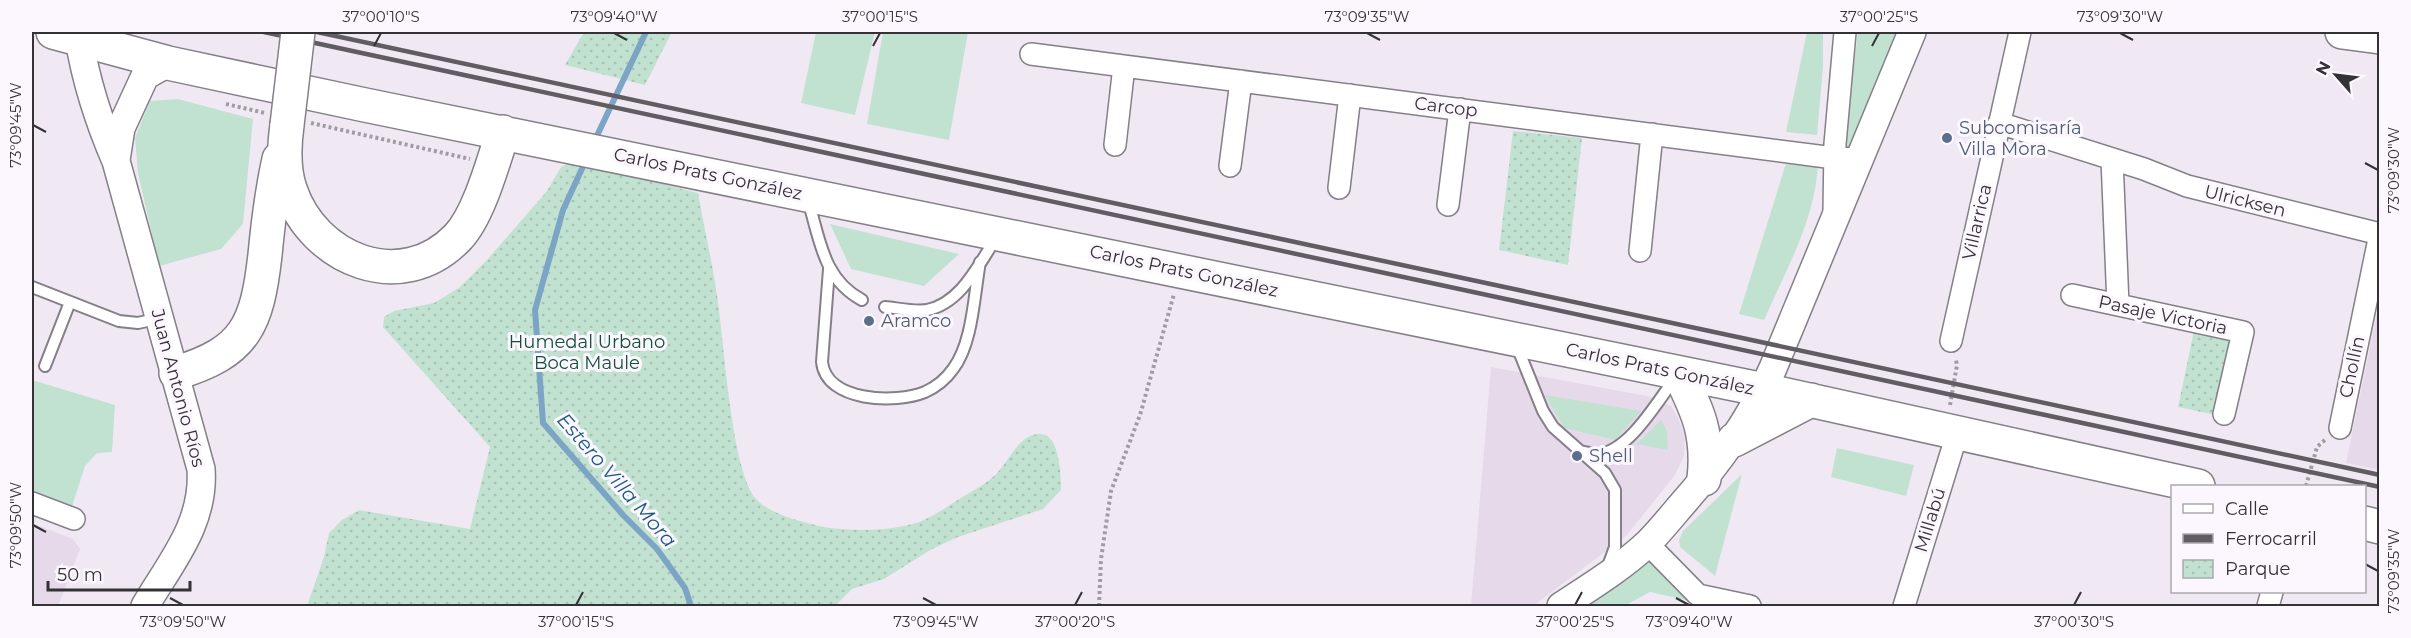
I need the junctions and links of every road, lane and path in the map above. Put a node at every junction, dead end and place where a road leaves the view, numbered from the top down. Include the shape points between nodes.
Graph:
1 (298, 32) edge
2 (1845, 32) edge
3 (1912, 32) edge
4 (2020, 32) edge
5 (2342, 32) edge
6 (66, 35) edge
7 (2379, 37) edge
8 (1031, 54) dead end
9 (168, 63) junction
10 (1125, 66) junction
11 (1241, 81) junction
12 (1350, 95) junction
13 (1460, 109) junction
14 (2000, 123) junction
15 (503, 132) junction
16 (286, 134) junction
17 (1652, 134) junction
18 (1115, 145) dead end
19 (1847, 158) junction
20 (2112, 159) junction
21 (116, 161) junction
22 (1230, 166) dead end
23 (1339, 188) dead end
24 (807, 194) junction
25 (1448, 205) dead end
26 (999, 233) junction
27 (2379, 234) edge
28 (1640, 251) dead end
29 (980, 262) junction
30 (829, 269) junction
31 (1180, 270) junction
32 (32, 286) edge
33 (2072, 295) dead end
34 (862, 300) dead end
35 (70, 302) junction
36 (2118, 304) junction
37 (885, 307) dead end
38 (160, 318) junction
39 (1513, 339) junction
40 (1951, 341) joint
41 (45, 366) dead end
42 (176, 373) junction
43 (1679, 373) junction
44 (1764, 390) junction
45 (1811, 400) junction
46 (2224, 414) dead end
47 (2340, 428) joint
48 (1945, 431) junction
49 (1734, 440) junction
50 (1579, 451) junction
51 (1704, 479) junction
52 (2193, 485) edge
53 (2306, 485) edge
54 (32, 503) edge
55 (74, 519) dead end
56 (1647, 543) junction
57 (1604, 578) junction
58 (1696, 601) edge
59 (145, 606) edge
60 (1099, 606) edge
61 (1561, 606) edge
62 (1750, 606) edge
63 (1904, 606) edge

1 - 16 main road, bridge
2 - 19 street
3 - 19 street
4 - 14 street, Villarrica
5 - 7 main road
6 - 9 main road, Juan Antonio Ríos
6 - 21 street, Juan Antonio Ríos via 84,68
8 - 10 street, Carcop
9 - 15 main road, Carlos Prats González
9 - 21 street, Juan Antonio Ríos via 145,76 121,128
10 - 11 street, Carcop
10 - 18 street
11 - 12 street, Carcop
11 - 22 street
12 - 13 street, Carcop
12 - 23 street
13 - 17 street, Carcop
13 - 25 street
14 - 20 street, Ulricksen
14 - 40 street, Villarrica
15 - 16 main road via 472,218 459,237 435,255 391,267 347,257 311,228 289,188 284,158
15 - 24 main road, Carlos Prats González
16 - 42 main road via 271,200 261,290 252,319 228,349 207,362
17 - 19 street, Carcop
17 - 28 street
19 - 44 street via 1834,222
20 - 27 street, Ulricksen via 2187,186
20 - 36 street
21 - 38 street, Juan Antonio Ríos
24 - 26 main road, Carlos Prats González
24 - 30 lane
26 - 29 lane
26 - 31 main road, Carlos Prats González
27 - 47 street, Chollín
29 - 30 lane via 967,338 955,367 936,386 899,398 856,394 835,386 824,374
29 - 37 lane via 961,290 946,303 926,310
30 - 34 lane via 841,286
31 - 39 main road, Carlos Prats González
31 - 60 path via 1140,415 1111,491
32 - 35 lane
33 - 36 street, Pasaje Victoria
35 - 38 lane via 126,322
35 - 41 lane
36 - 46 street, Pasaje Victoria via 2243,332
38 - 42 street, Juan Antonio Ríos
39 - 43 main road, Carlos Prats González
39 - 50 lane via 1543,411 1553,427
40 - 48 path via 1957,365 1948,416 1935,413
42 - 59 street, Juan Antonio Ríos via 201,469 201,497 193,525
43 - 44 main road, Carlos Prats González
43 - 50 lane via 1627,440 1598,454
43 - 51 main road via 1704,433
44 - 45 main road, Carlos Prats González
44 - 49 street
45 - 48 main road, Carlos Prats González
45 - 49 main road
47 - 53 path via 2317,447
48 - 52 main road, Carlos Prats González
48 - 63 street, Millabú
49 - 51 street
50 - 57 lane via 1605,473 1614,490 1615,547
51 - 56 street
54 - 55 street
56 - 57 street
56 - 58 street
57 - 61 street
58 - 62 street

